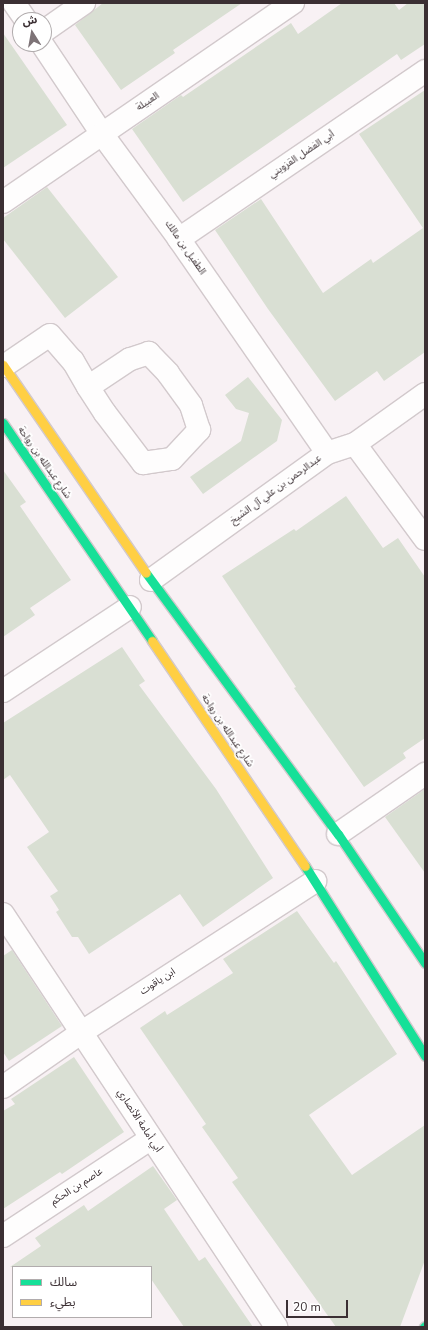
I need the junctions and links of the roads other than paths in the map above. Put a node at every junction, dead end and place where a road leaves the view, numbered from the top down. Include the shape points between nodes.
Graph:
1 (14, 3) edge
2 (84, 3) edge
3 (293, 3) edge
4 (20, 12) edge
5 (52, 25) edge
6 (47, 52) edge
7 (425, 71) edge
8 (102, 134) junction
9 (3, 202) edge
10 (179, 239) junction
11 (4, 365) edge
12 (88, 387) junction
13 (425, 394) edge
14 (3, 423) edge
15 (355, 444) junction
16 (327, 453) junction
17 (425, 539) edge
18 (151, 580) junction
19 (130, 606) junction
20 (3, 691) edge
21 (425, 774) edge
22 (338, 834) junction
23 (315, 881) junction
24 (5, 919) edge
25 (425, 963) edge
26 (82, 1032) junction
27 (425, 1056) edge
28 (3, 1088) edge
29 (150, 1139) junction
30 (3, 1236) edge
31 (276, 1327) edge

1 - 4 street
2 - 5 street
3 - 8 street, العبيلة
6 - 8 street, الطفيل بن مالك
7 - 10 street, أبي الفضل القزويني
8 - 9 street, العبيلة
8 - 10 street, الطفيل بن مالك
10 - 16 street, الطفيل بن مالك
11 - 12 street via 50,335 73,360
11 - 18 street
12 - 12 street via 143,463 172,459 199,430 191,405 168,373 149,353 130,359
13 - 15 street, عبدالرحمن بن علي آل الشيخ
14 - 19 street, شارع عبدالله بن رواحة
15 - 16 street, عبدالرحمن بن علي آل الشيخ
15 - 17 street
16 - 18 street, عبدالرحمن بن علي آل الشيخ
18 - 22 street
19 - 20 street
19 - 23 street, شارع عبدالله بن رواحة
21 - 22 street
22 - 25 street
23 - 26 street, ابن ياقوت
23 - 27 street, شارع عبدالله بن رواحة
24 - 26 street, أبي أمامة الأنصاري
26 - 28 street, ابن ياقوت
26 - 29 street, أبي أمامة الأنصاري
29 - 30 street, عاصم بن الحكم
29 - 31 street, أبي أمامة الأنصاري

